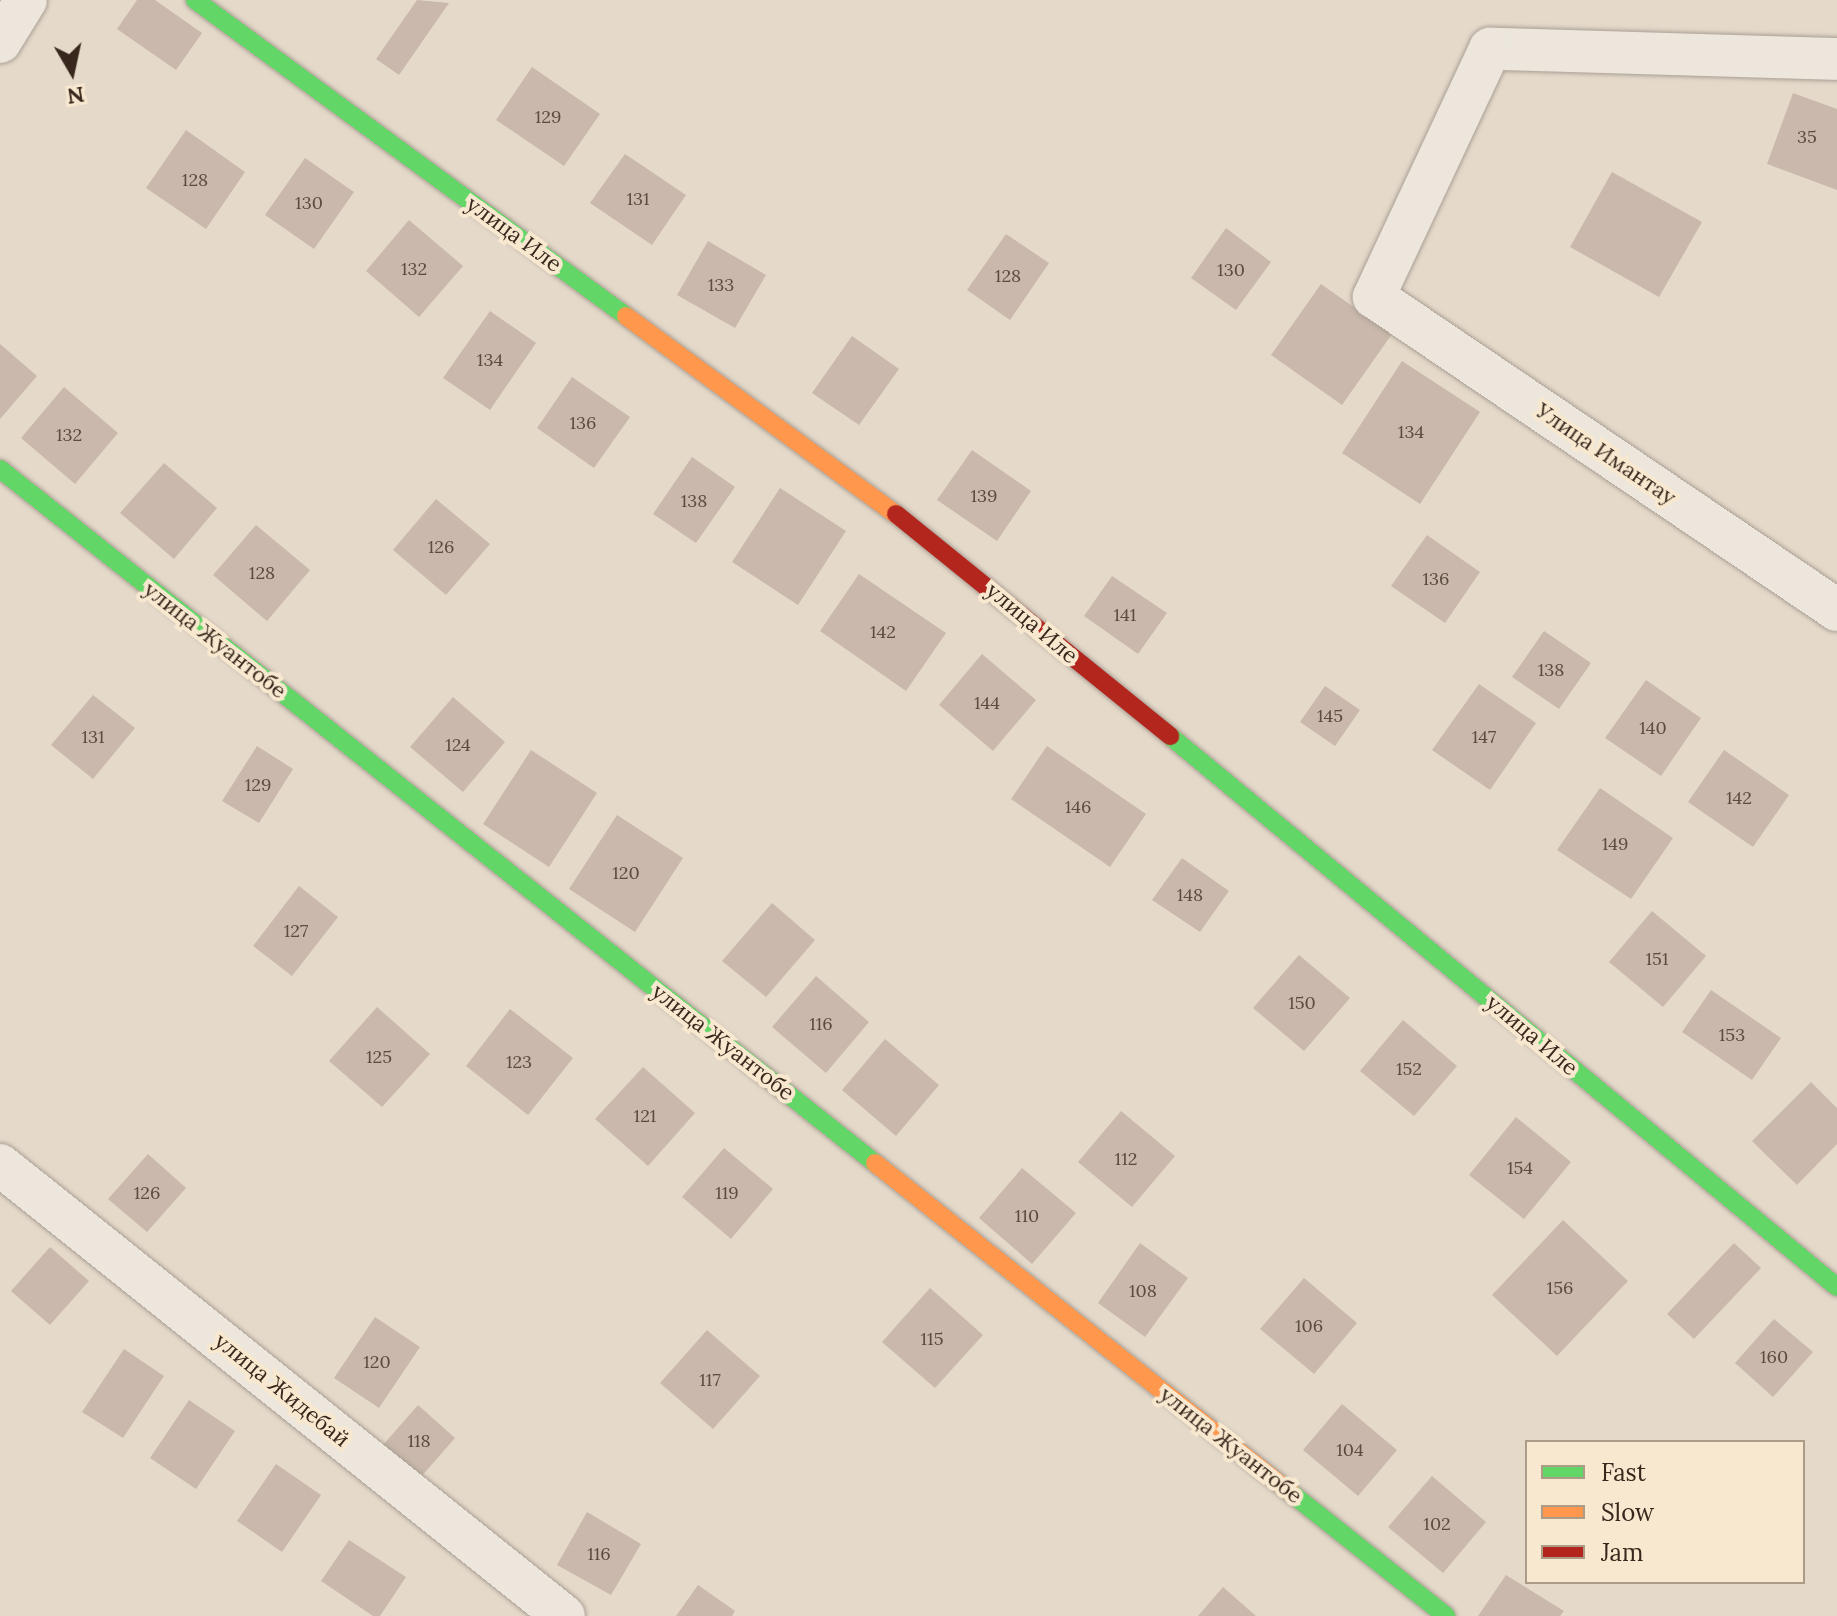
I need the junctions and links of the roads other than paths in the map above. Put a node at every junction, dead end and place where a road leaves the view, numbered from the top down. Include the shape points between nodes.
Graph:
1 (195, 0) edge
2 (1837, 59) edge
3 (0, 469) edge
4 (1837, 610) edge
5 (0, 1165) edge
6 (1837, 1287) edge
7 (564, 1616) edge
8 (1446, 1616) edge

1 - 6 street, улица Иле via 938,545
2 - 4 street, Улица Имантау via 1490,49 1374,297
3 - 8 street, улица Жуантобе
5 - 7 street, улица Жидебай

